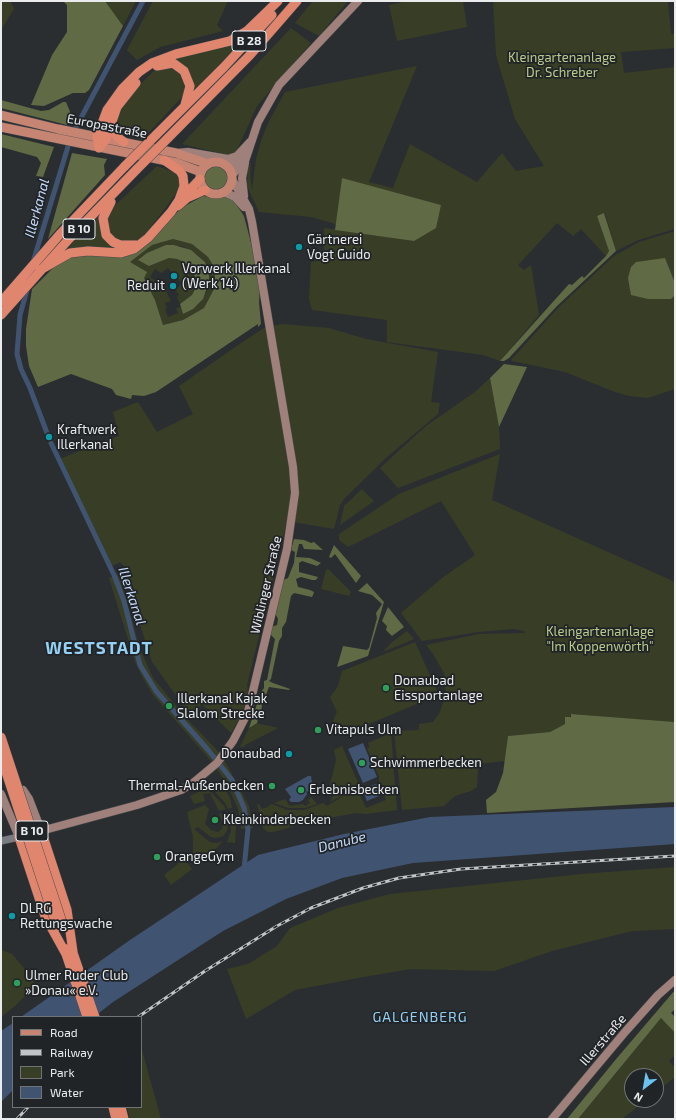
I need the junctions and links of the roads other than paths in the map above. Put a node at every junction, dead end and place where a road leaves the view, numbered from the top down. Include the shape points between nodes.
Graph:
1 (297, 1) edge
2 (358, 1) edge
3 (275, 7) edge
4 (187, 112) junction
5 (1, 116) edge
6 (111, 123) junction
7 (1, 127) edge
8 (102, 138) junction
9 (252, 140) junction
10 (124, 142) junction
11 (99, 148) junction
12 (249, 151) junction
13 (176, 153) junction
14 (164, 160) junction
15 (245, 160) junction
16 (208, 164) junction
17 (226, 165) junction
18 (200, 175) junction
19 (232, 178) junction
20 (119, 189) junction
21 (205, 190) junction
22 (224, 192) junction
23 (179, 200) junction
24 (246, 203) junction
25 (171, 212) junction
26 (250, 215) junction
27 (140, 244) junction
28 (40, 270) junction
29 (3, 309) edge
30 (1, 737) edge
31 (1, 757) edge
32 (23, 790) dead end
33 (1, 794) edge
34 (39, 831) junction
35 (21, 836) junction
36 (1, 841) edge
37 (60, 926) junction
38 (70, 953) junction
39 (675, 980) edge
40 (87, 1016) edge
41 (94, 1016) edge
42 (113, 1108) edge
43 (121, 1108) edge
44 (116, 1119) edge
45 (124, 1119) edge
46 (552, 1119) edge

1 - 4 highway, B 28 via 250,55
2 - 9 main road via 284,79 263,110
3 - 4 highway, B 28
3 - 8 highway via 239,37 157,61 139,72 122,89 107,110
4 - 6 highway via 188,79 179,66 166,63 148,71 135,83 122,100
4 - 20 highway, B 10, bridge via 168,138
4 - 29 highway, B 10, bridge via 156,135 48,248 12,289
5 - 8 main road, Europastraße
6 - 8 highway
6 - 10 highway via 117,137
7 - 11 main road, Europastraße
8 - 10 main road, Europastraße
8 - 11 highway
9 - 12 main road
9 - 13 main road via 232,158 188,152
10 - 13 main road, Europastraße
11 - 14 main road, Europastraße
12 - 15 main road
12 - 17 main road via 236,163
13 - 16 main road, Europastraße
14 - 18 main road, Europastraße
14 - 23 highway via 176,167 183,176 184,186
15 - 19 main road
15 - 24 main road via 242,183
16 - 17 main road via 217,162
16 - 18 main road
17 - 19 main road
18 - 21 main road
18 - 23 highway
19 - 22 main road via 231,186
19 - 24 main road, Wiblinger Straße
20 - 27 highway via 104,214 104,231 110,240 120,245
20 - 28 highway, B 10
21 - 22 main road via 212,194
21 - 25 highway, B 10 via 187,198
22 - 26 main road, Wiblinger Straße via 239,201
23 - 25 highway
24 - 26 main road, Wiblinger Straße
25 - 27 highway, B 10
26 - 34 main road, Wiblinger Straße via 293,467 295,498 287,550 250,704 239,731 223,755 193,783 166,797
27 - 28 highway, B 10 via 121,253 70,253
28 - 29 highway, B 10
30 - 37 highway, B 10, bridge
31 - 37 highway, B 10, bridge
32 - 34 main road via 29,799
33 - 35 main road
34 - 38 highway via 67,910
35 - 36 street
35 - 38 highway via 45,916
37 - 38 highway, B 10
38 - 40 highway, B 10
38 - 41 highway, B 10
39 - 46 main road, Illerstraße via 625,1032
42 - 44 highway
43 - 45 highway

